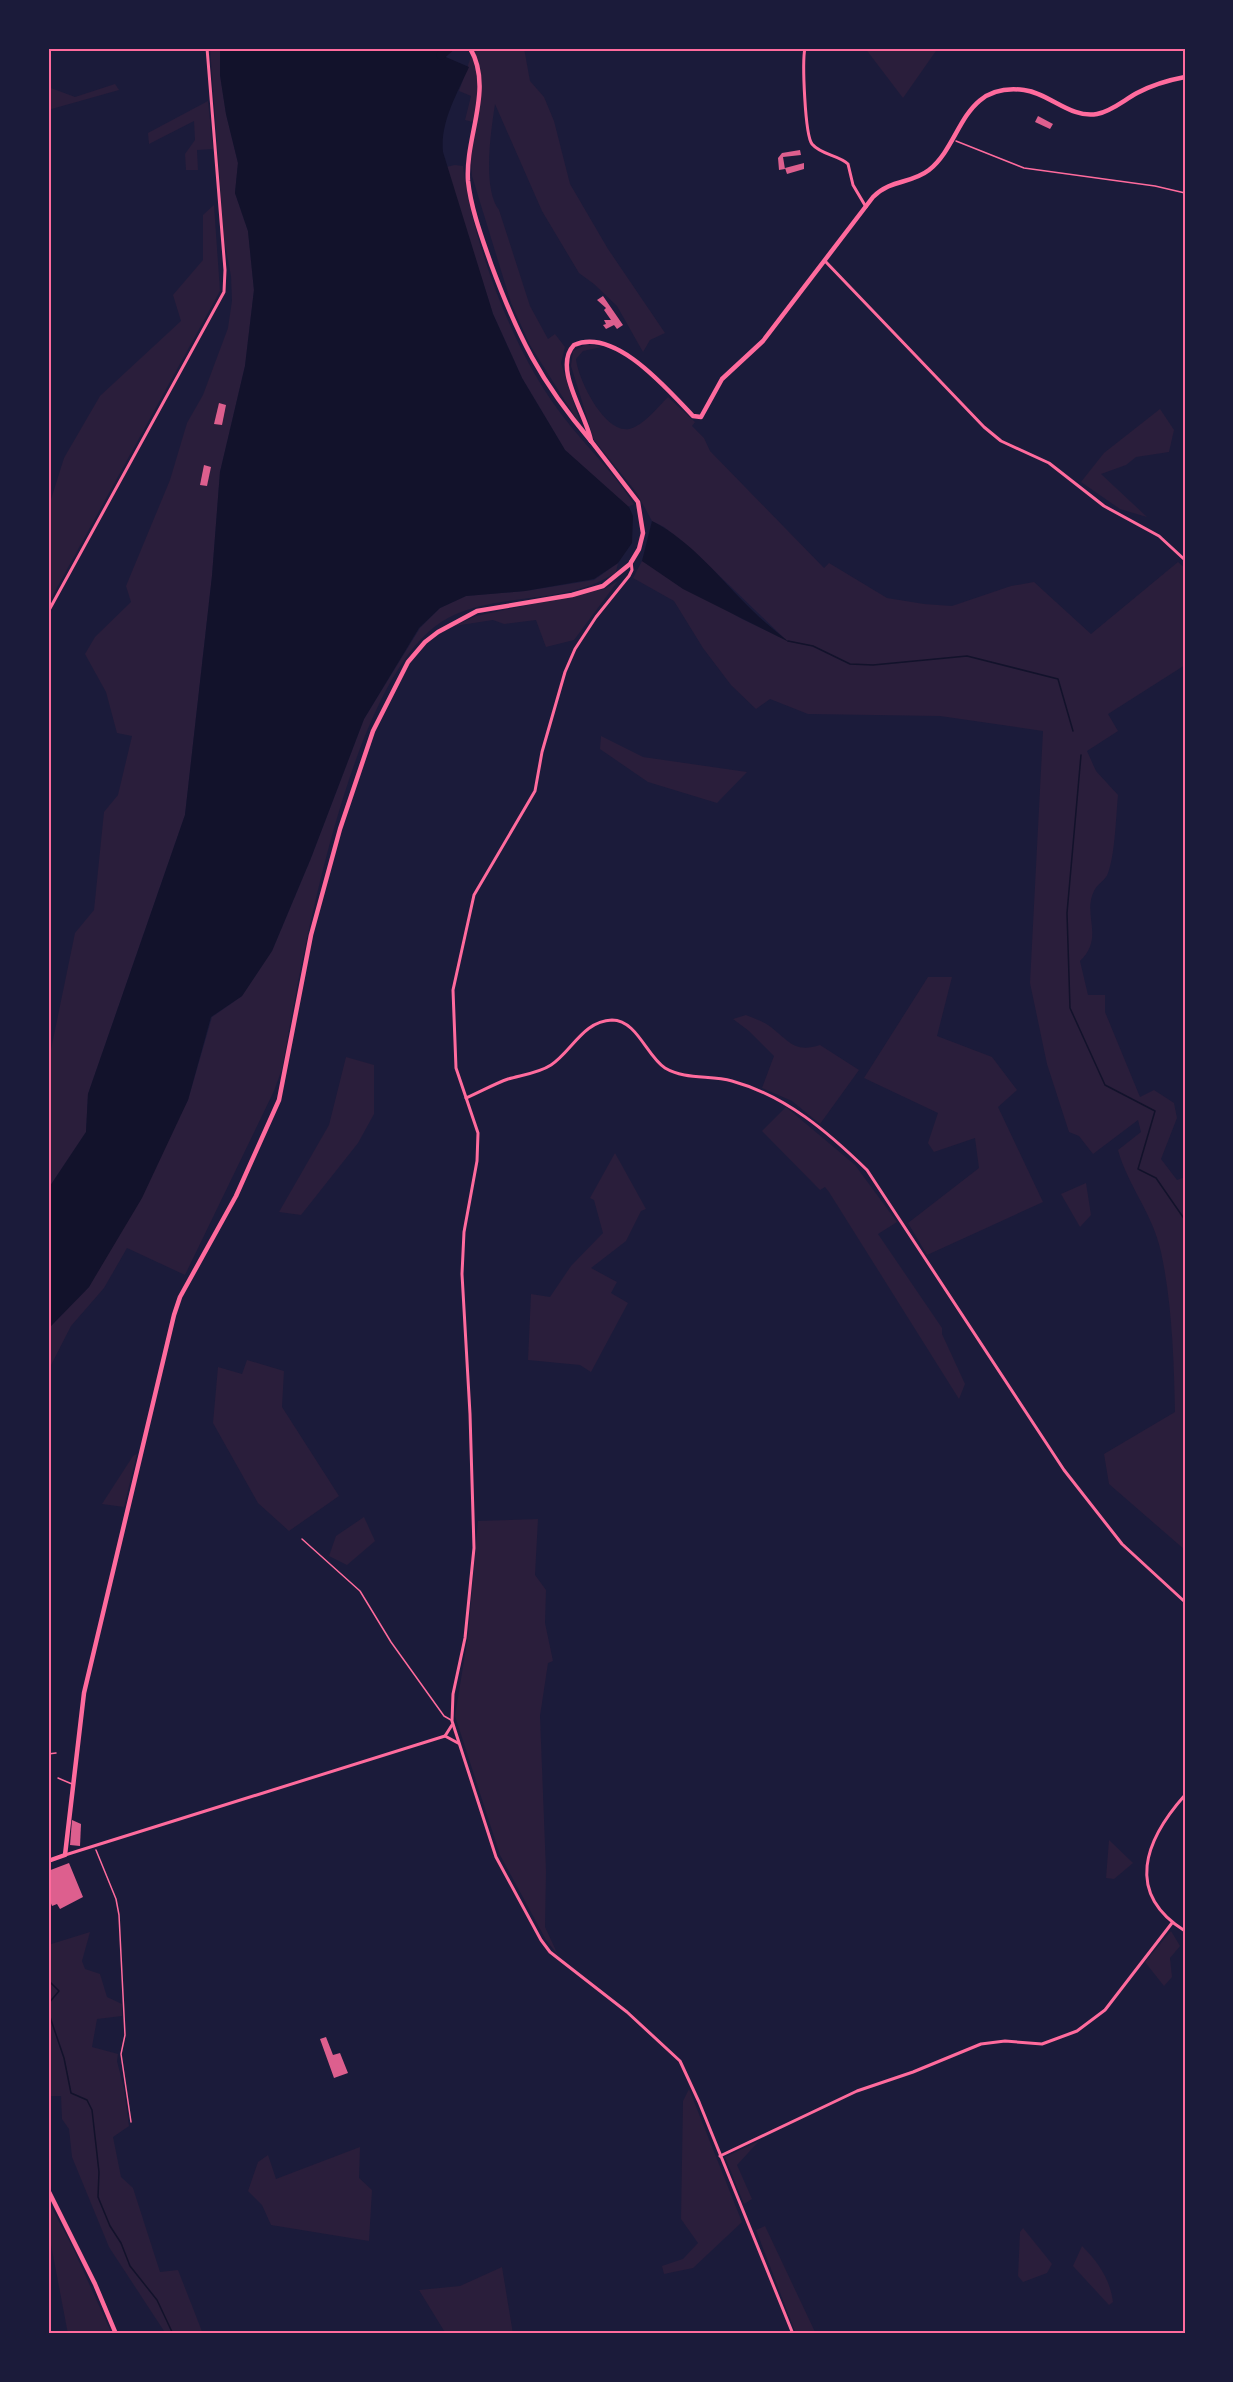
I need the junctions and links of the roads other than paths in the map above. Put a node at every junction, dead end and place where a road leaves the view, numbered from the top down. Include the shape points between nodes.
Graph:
1 (207, 48) edge
2 (470, 48) edge
3 (805, 48) edge
4 (1185, 77) edge
5 (866, 207) junction
6 (825, 261) junction
7 (591, 441) junction
8 (1185, 560) edge
9 (632, 561) junction
10 (48, 612) edge
11 (466, 1098) junction
12 (302, 1539) dead end
13 (1185, 1602) edge
14 (452, 1723) junction
15 (445, 1736) junction
16 (458, 1743) junction
17 (58, 1778) dead end
18 (72, 1784) junction
19 (1185, 1795) edge
20 (65, 1855) junction
21 (48, 1861) edge
22 (1172, 1923) junction
23 (1185, 1931) edge
24 (720, 2156) junction
25 (48, 2190) edge
26 (116, 2334) edge
27 (793, 2334) edge

1 - 10 street via 224,292
2 - 7 street via 480,70 480,85 467,161 468,184 482,235 527,352 557,401
3 - 5 street via 802,70 808,136 818,149 848,164 853,185
4 - 5 street via 1147,88 1096,114 1081,114 1034,92 1016,90 987,97 968,112 943,157 921,175 886,186
5 - 6 street
6 - 7 street via 763,341 722,379 701,417 693,416 646,370 618,351 592,340 574,345 567,361 567,374
6 - 8 street via 984,427 1001,441 1049,463 1104,506 1158,536
7 - 9 street via 640,506 643,533
9 - 11 street via 629,576 575,649 558,693 535,790 474,895 452,997 456,1068
9 - 18 street via 603,586 477,612 438,632 408,662 373,731 322,888 279,1100 236,1196 188,1281 174,1315 84,1693
11 - 13 street via 551,1065 586,1030 615,1020 636,1034 667,1069 730,1080 790,1105 867,1170 1064,1470 1122,1544
11 - 14 street via 478,1133 462,1274 474,1548
12 - 14 lane via 360,1591 391,1642
14 - 15 street
14 - 16 street
15 - 16 street
15 - 20 street
16 - 24 street via 496,1857 541,1940 550,1952 627,2012 680,2061
17 - 18 lane
18 - 20 street
19 - 22 street via 1155,1837 1146,1874 1157,1907
20 - 21 street
22 - 23 street
22 - 24 street via 1105,2010 1077,2031 1042,2043 981,2044 857,2091
24 - 27 street
25 - 26 street

